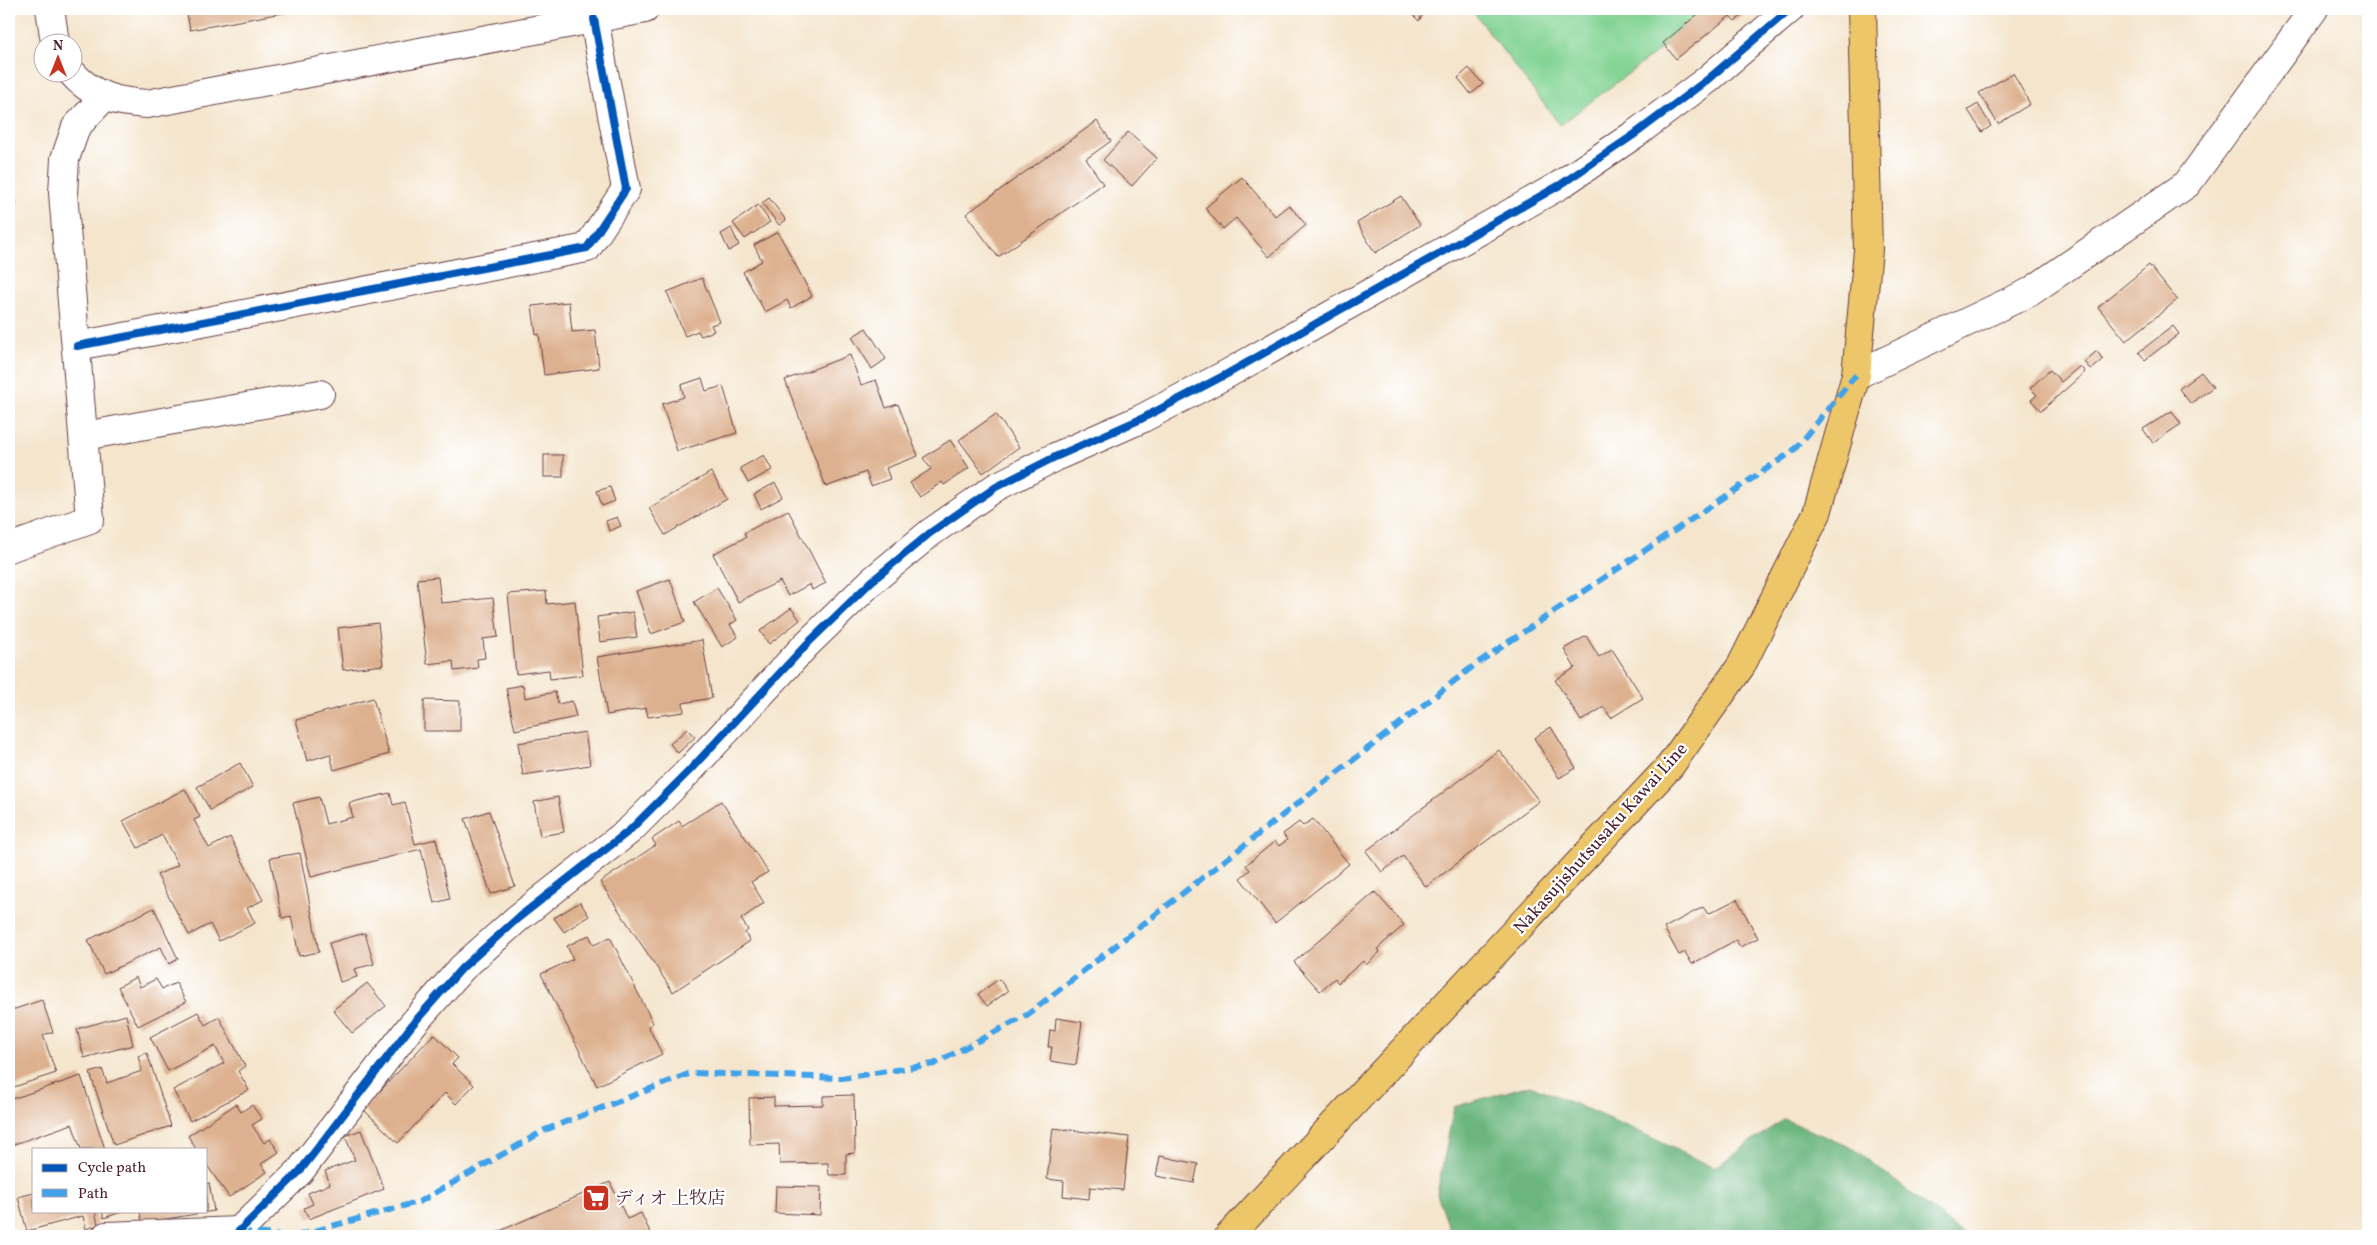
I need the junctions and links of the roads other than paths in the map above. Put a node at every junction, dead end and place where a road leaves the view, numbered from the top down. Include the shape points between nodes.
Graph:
1 (50, 9) edge
2 (645, 9) edge
3 (1790, 9) edge
4 (1862, 9) edge
5 (2314, 9) edge
6 (594, 19) junction
7 (53, 32) edge
8 (80, 82) edge
9 (104, 97) junction
10 (77, 346) junction
11 (1856, 375) junction
12 (320, 394) dead end
13 (84, 436) junction
14 (9, 548) edge
15 (236, 1234) edge
16 (106, 1236) edge
17 (1229, 1236) edge

1 - 7 street
2 - 6 street
3 - 15 street via 1707,80 1560,185 1227,374 1141,419 1055,456 996,487 930,533 872,581 807,644 689,772 630,830 518,918 462,968 412,1025 300,1171
4 - 11 main road, Nakasujishutsusaku Kawai Line via 1868,250
5 - 11 street via 2187,184 2030,292
6 - 9 street via 148,104
6 - 10 street via 626,189 587,248
8 - 9 street
9 - 10 street via 76,127 65,159 63,192
10 - 13 street
11 - 17 main road, Nakasujishutsusaku Kawai Line via 1817,513 1741,666 1670,766
12 - 13 street
13 - 14 street via 90,519
15 - 16 street

